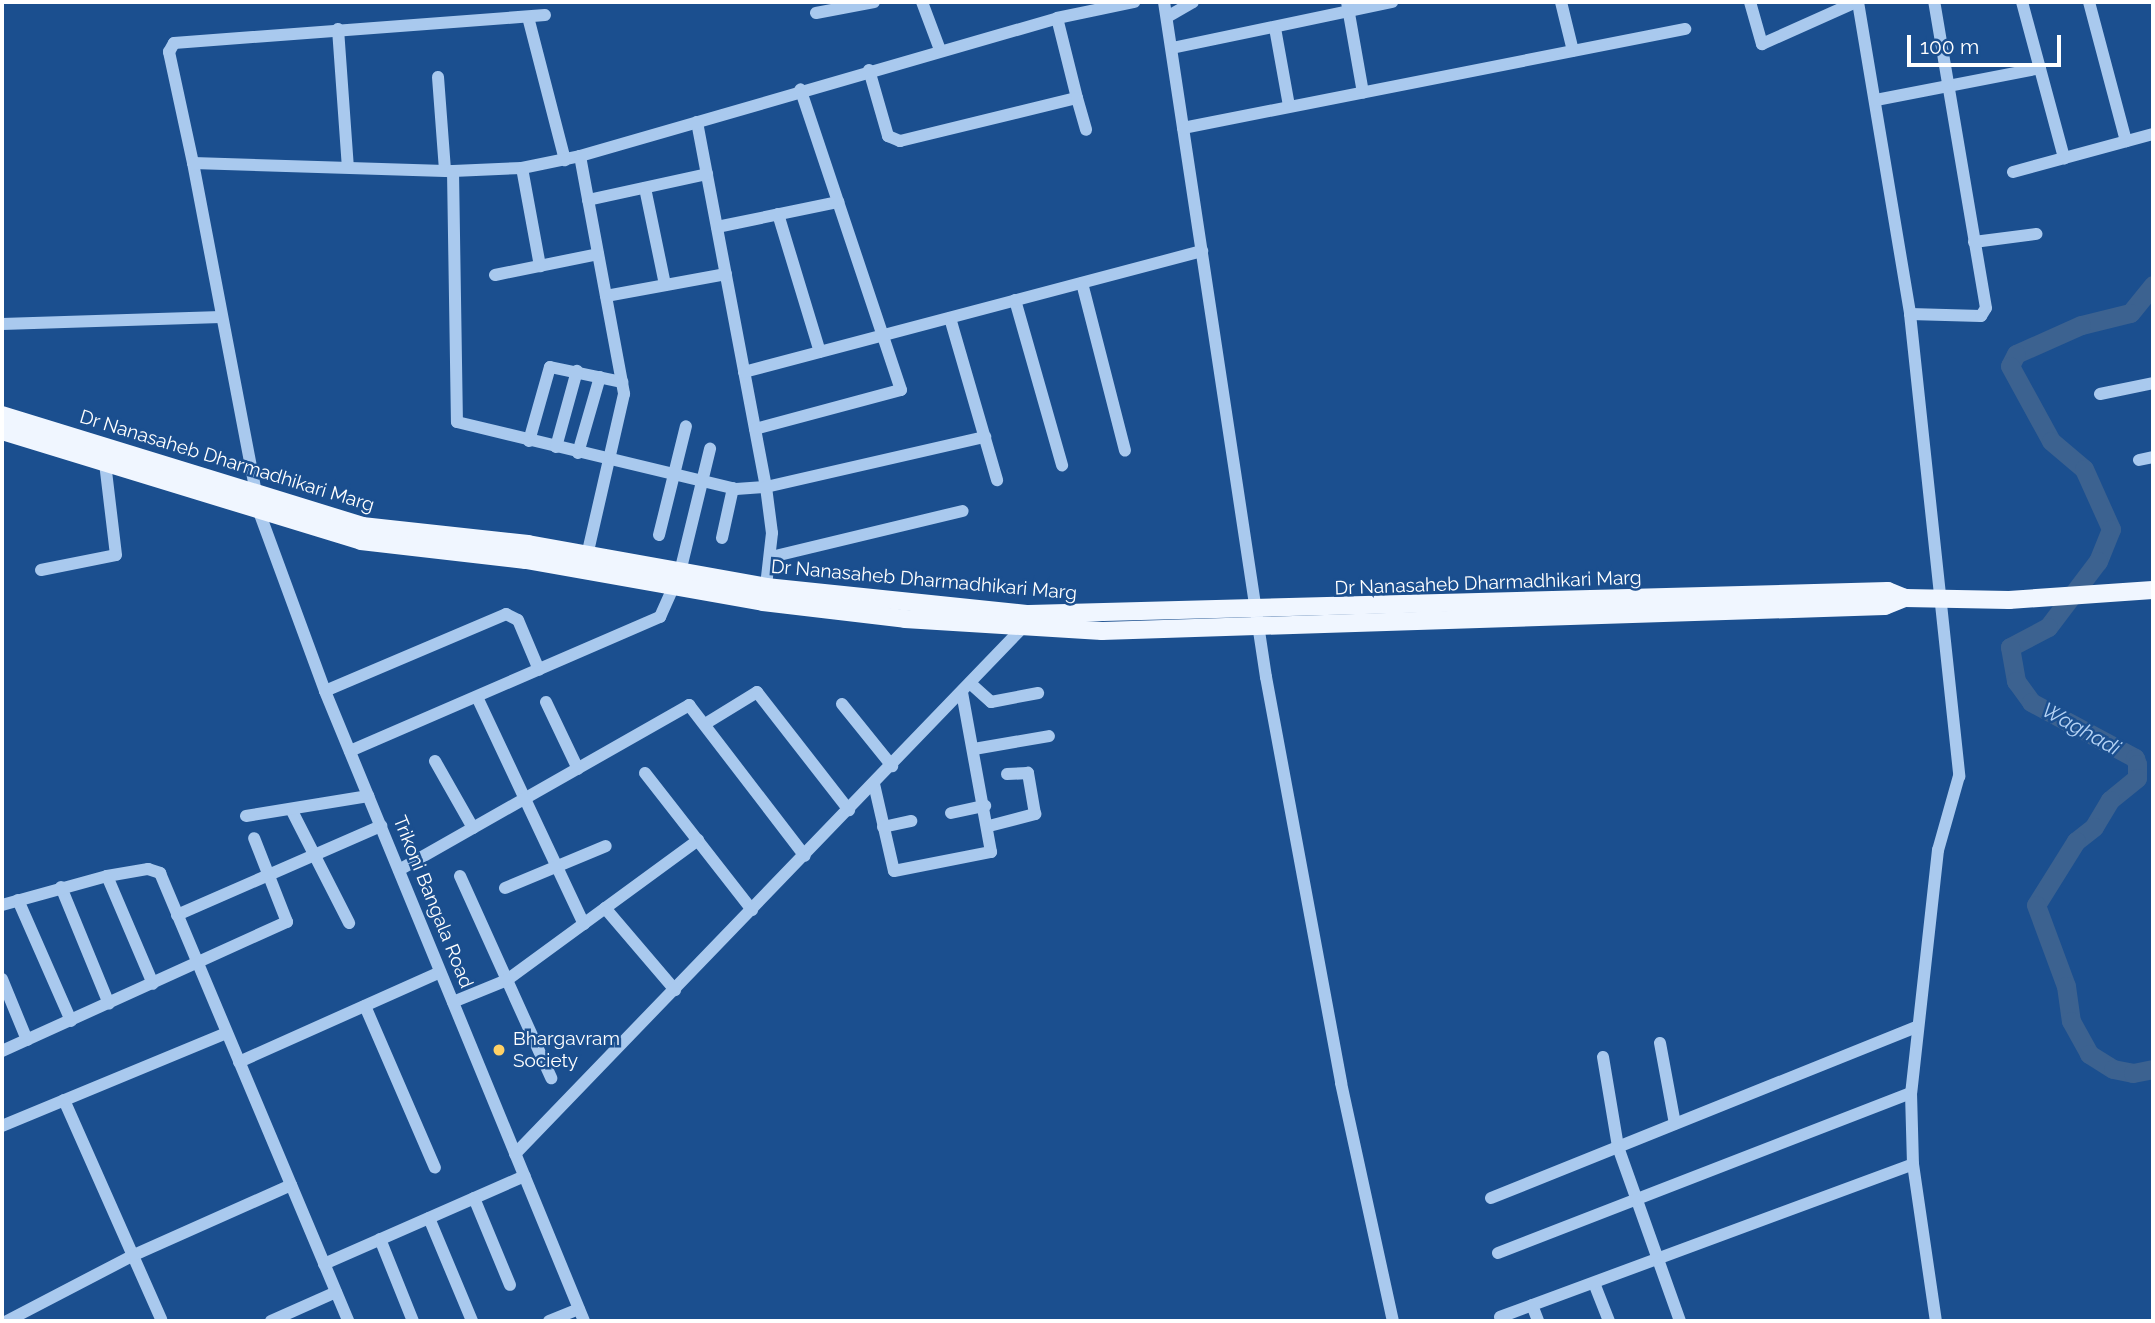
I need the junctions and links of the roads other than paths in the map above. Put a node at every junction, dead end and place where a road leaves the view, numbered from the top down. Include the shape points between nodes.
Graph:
1 (874, 2) edge
2 (922, 2) edge
3 (1134, 2) edge
4 (1180, 2) edge
5 (1194, 2) edge
6 (1392, 2) edge
7 (1561, 2) edge
8 (1750, 2) edge
9 (1857, 2) edge
10 (1934, 2) edge
11 (2022, 2) edge
12 (2089, 2) edge
13 (1348, 8) edge
14 (1165, 9) edge
15 (816, 13) dead end
16 (545, 15) dead end
17 (528, 18) junction
18 (1057, 18) junction
19 (1275, 28) junction
20 (1685, 29) dead end
21 (338, 30) junction
22 (1172, 48) junction
23 (940, 50) junction
24 (1573, 51) junction
25 (2040, 68) junction
26 (869, 70) junction
27 (438, 77) dead end
28 (1948, 86) junction
29 (800, 89) junction
30 (1363, 93) junction
31 (1077, 98) junction
32 (1876, 100) junction
33 (1289, 106) junction
34 (697, 122) junction
35 (1183, 128) junction
36 (1086, 130) dead end
37 (2153, 134) edge
38 (2126, 141) junction
39 (580, 156) junction
40 (2064, 158) junction
41 (565, 160) junction
42 (193, 163) junction
43 (348, 167) junction
44 (522, 168) junction
45 (449, 170) junction
46 (2013, 172) dead end
47 (707, 174) junction
48 (645, 188) junction
49 (589, 201) junction
50 (838, 202) junction
51 (778, 214) junction
52 (717, 227) junction
53 (2036, 234) dead end
54 (1974, 242) junction
55 (1202, 251) junction
56 (598, 254) junction
57 (540, 266) junction
58 (726, 274) junction
59 (495, 275) dead end
60 (1082, 283) junction
61 (665, 285) junction
62 (606, 296) junction
63 (1015, 300) junction
64 (1910, 314) junction
65 (221, 317) junction
66 (950, 318) junction
67 (2, 324) edge
68 (883, 335) junction
69 (820, 352) junction
70 (577, 371) junction
71 (744, 372) junction
72 (600, 377) junction
73 (622, 382) junction
74 (2153, 385) edge
75 (2100, 394) dead end
76 (2, 415) edge
77 (686, 426) dead end
78 (755, 429) junction
79 (2, 430) edge
80 (985, 437) junction
81 (529, 441) junction
82 (556, 447) junction
83 (710, 449) dead end
84 (1125, 450) dead end
85 (578, 453) junction
86 (104, 455) junction
87 (2153, 457) edge
88 (2139, 460) dead end
89 (610, 461) junction
90 (1062, 465) dead end
91 (675, 476) junction
92 (997, 480) dead end
93 (702, 483) junction
94 (766, 487) junction
95 (733, 488) junction
96 (257, 494) junction
97 (963, 511) dead end
98 (260, 514) junction
99 (659, 535) dead end
100 (722, 538) dead end
101 (587, 555) junction
102 (771, 557) junction
103 (41, 570) dead end
104 (678, 580) junction
105 (2153, 591) edge
106 (765, 594) junction
107 (1942, 599) junction
108 (1258, 618) junction
109 (1027, 621) junction
110 (539, 670) junction
111 (967, 689) junction
112 (325, 691) junction
113 (1038, 693) dead end
114 (477, 697) junction
115 (546, 702) dead end
116 (842, 704) dead end
117 (705, 724) junction
118 (1049, 736) dead end
119 (974, 749) junction
120 (350, 751) junction
121 (435, 761) dead end
122 (892, 766) junction
123 (578, 769) junction
124 (645, 773) dead end
125 (1007, 774) dead end
126 (874, 784) junction
127 (368, 796) junction
128 (524, 799) junction
129 (985, 806) junction
130 (291, 808) junction
131 (849, 810) junction
132 (951, 813) dead end
133 (246, 816) dead end
134 (911, 821) dead end
135 (989, 826) junction
136 (381, 827) junction
137 (883, 827) junction
138 (473, 828) junction
139 (254, 838) dead end
140 (698, 840) junction
141 (606, 846) dead end
142 (314, 855) junction
143 (804, 856) junction
144 (556, 866) junction
145 (399, 870) junction
146 (271, 875) junction
147 (107, 876) junction
148 (460, 876) dead end
149 (61, 887) junction
150 (505, 888) dead end
151 (18, 900) junction
152 (2, 905) edge
153 (605, 908) junction
154 (752, 910) junction
155 (177, 915) junction
156 (349, 923) dead end
157 (584, 924) junction
158 (198, 964) junction
159 (440, 972) junction
160 (2, 979) edge
161 (507, 980) junction
162 (153, 984) junction
163 (675, 990) junction
164 (453, 1002) junction
165 (109, 1004) junction
166 (365, 1006) junction
167 (71, 1021) junction
168 (1918, 1026) junction
169 (227, 1033) junction
170 (27, 1040) junction
171 (1660, 1043) dead end
172 (2, 1051) edge
173 (1603, 1057) dead end
174 (239, 1062) junction
175 (551, 1078) dead end
176 (1912, 1093) junction
177 (64, 1100) junction
178 (1675, 1124) junction
179 (2, 1126) edge
180 (1618, 1147) junction
181 (515, 1154) junction
182 (1913, 1164) junction
183 (435, 1168) dead end
184 (524, 1176) junction
185 (291, 1185) junction
186 (474, 1198) junction
187 (1491, 1198) dead end
188 (1635, 1200) junction
189 (429, 1218) junction
190 (380, 1239) junction
191 (1498, 1252) dead end
192 (134, 1255) junction
193 (1658, 1259) junction
194 (324, 1264) junction
195 (1594, 1283) junction
196 (510, 1285) dead end
197 (336, 1292) junction
198 (1532, 1305) junction
199 (581, 1315) edge
200 (1500, 1317) dead end
201 (161, 1319) dead end
202 (7, 1321) edge
203 (271, 1321) edge
204 (348, 1321) edge
205 (413, 1321) edge
206 (471, 1321) edge
207 (549, 1321) edge
208 (1393, 1321) edge
209 (1538, 1321) edge
210 (1609, 1321) edge
211 (1680, 1321) edge
212 (1936, 1321) edge

1 - 15 street
2 - 23 street
3 - 18 street
4 - 14 street
5 - 14 street
6 - 13 street
7 - 24 street
8 - 9 street via 1762,44
9 - 32 street
10 - 28 street
11 - 25 street
12 - 38 street
13 - 19 street
13 - 30 street
14 - 22 street
16 - 17 street
17 - 21 street
17 - 41 street
18 - 23 street
18 - 31 street
19 - 22 street
19 - 33 street
20 - 24 street
21 - 42 street, Trikoni Bangala Road via 171,46
21 - 43 street
22 - 35 street
23 - 26 street
24 - 30 street
25 - 28 street
25 - 40 street
26 - 29 street
26 - 31 street via 888,136 901,141
27 - 45 street
28 - 32 street
28 - 54 street
29 - 34 street
29 - 50 street
30 - 33 street
31 - 36 street
32 - 64 street
33 - 35 street
34 - 39 street
34 - 47 street
35 - 55 street
37 - 38 street
38 - 40 street
39 - 41 street
39 - 49 street
40 - 46 street
41 - 44 street
42 - 43 street
42 - 65 street, Trikoni Bangala Road
43 - 45 street
44 - 45 street
44 - 57 street
45 - 81 street via 453,416 460,424
47 - 48 street
47 - 52 street
48 - 49 street
48 - 61 street
49 - 56 street
50 - 51 street
50 - 68 street
51 - 52 street
51 - 69 street
52 - 58 street
53 - 54 street
54 - 64 street via 1984,312 1974,316
55 - 60 street
55 - 108 street
56 - 57 street
56 - 62 street
57 - 59 street
58 - 61 street
58 - 71 street
60 - 63 street
60 - 84 street
61 - 62 street
62 - 73 street
63 - 66 street
63 - 90 street
64 - 107 street
65 - 67 street
65 - 96 street, Trikoni Bangala Road
66 - 68 street
66 - 80 street
68 - 69 street
68 - 78 street via 901,390
69 - 71 street
70 - 72 street
70 - 81 street via 550,367
70 - 82 street
71 - 78 street
72 - 73 street
72 - 85 street
73 - 89 street via 623,407
74 - 75 street
76 - 86 main road, Dr Nanasaheb Dharmadhikari Marg
77 - 91 street
78 - 94 street
79 - 86 main road, Dr Nanasaheb Dharmadhikari Marg
80 - 92 street
80 - 94 street
81 - 82 street
82 - 85 street
83 - 93 street
85 - 89 street
86 - 96 main road, Dr Nanasaheb Dharmadhikari Marg
86 - 98 main road, Dr Nanasaheb Dharmadhikari Marg
86 - 103 street via 116,555
87 - 88 street
89 - 91 street
89 - 101 street
91 - 93 street
91 - 99 street
93 - 95 street
93 - 104 street
94 - 95 street
94 - 102 street
95 - 100 street
96 - 98 street, Trikoni Bangala Road
96 - 101 main road, Dr Nanasaheb Dharmadhikari Marg via 362,526
97 - 102 street
98 - 104 main road, Dr Nanasaheb Dharmadhikari Marg via 361,541
98 - 112 street, Trikoni Bangala Road
101 - 104 main road, Dr Nanasaheb Dharmadhikari Marg
102 - 106 street
104 - 106 main road, Dr Nanasaheb Dharmadhikari Marg
104 - 110 street via 664,613 654,622
105 - 107 main road, Dr Nanasaheb Dharmadhikari Marg via 2009,600
106 - 109 main road, Dr Nanasaheb Dharmadhikari Marg
107 - 108 main road, Dr Nanasaheb Dharmadhikari Marg via 1905,598 1885,606
107 - 168 street via 1959,784 1938,850
108 - 109 main road, Dr Nanasaheb Dharmadhikari Marg via 1102,631
108 - 208 street via 1341,1083
109 - 111 street
110 - 112 street via 518,620 506,614
110 - 114 street
111 - 113 street via 991,702
111 - 119 street
111 - 122 street
112 - 120 street, Trikoni Bangala Road
114 - 120 street
114 - 128 street
115 - 123 street
116 - 122 street
117 - 123 street via 692,707 684,705
117 - 131 street via 757,692
117 - 143 street
118 - 119 street
119 - 129 street
120 - 127 street, Trikoni Bangala Road
121 - 138 street
122 - 126 street
123 - 128 street
124 - 140 street
125 - 135 street via 1028,773 1035,814
126 - 131 street
126 - 137 street
127 - 130 street
127 - 136 street, Trikoni Bangala Road
128 - 138 street
128 - 144 street
129 - 132 street
129 - 135 street
130 - 133 street
130 - 142 street
131 - 143 street
134 - 137 street
135 - 137 street via 993,846 989,853 899,872 892,868
136 - 142 street
136 - 145 street, Trikoni Bangala Road
138 - 145 street
139 - 146 street
140 - 153 street
140 - 154 street
141 - 144 street
142 - 146 street
142 - 156 street
143 - 154 street
144 - 150 street
144 - 157 street
145 - 159 street, Trikoni Bangala Road
146 - 155 street
146 - 158 street via 287,922
147 - 149 street
147 - 155 street via 157,871
147 - 162 street
148 - 161 street
149 - 151 street
149 - 165 street
151 - 152 street
151 - 167 street
153 - 157 street
153 - 163 street
154 - 163 street
155 - 158 street
157 - 161 street
158 - 162 street
158 - 169 street
159 - 164 street, Trikoni Bangala Road
159 - 166 street
160 - 170 street
161 - 164 street
161 - 175 street
162 - 165 street
163 - 181 street
164 - 181 street, Trikoni Bangala Road
165 - 167 street
166 - 174 street
166 - 183 street
167 - 170 street
168 - 176 street
168 - 178 street
169 - 174 street
169 - 177 street
170 - 172 street
171 - 178 street
173 - 180 street
174 - 185 street
176 - 182 street
176 - 188 street
177 - 179 street
177 - 192 street
178 - 180 street
180 - 187 street
180 - 188 street
181 - 184 street, Trikoni Bangala Road
182 - 193 street
182 - 212 street
184 - 186 street
184 - 199 street, Trikoni Bangala Road
185 - 192 street
185 - 194 street
186 - 189 street
186 - 196 street
188 - 191 street
188 - 193 street
189 - 190 street
189 - 206 street
190 - 194 street
190 - 205 street
192 - 201 street
192 - 202 street
193 - 195 street
193 - 211 street
194 - 197 street
195 - 198 street
195 - 210 street
197 - 203 street
197 - 204 street
198 - 200 street
198 - 209 street
199 - 207 street

